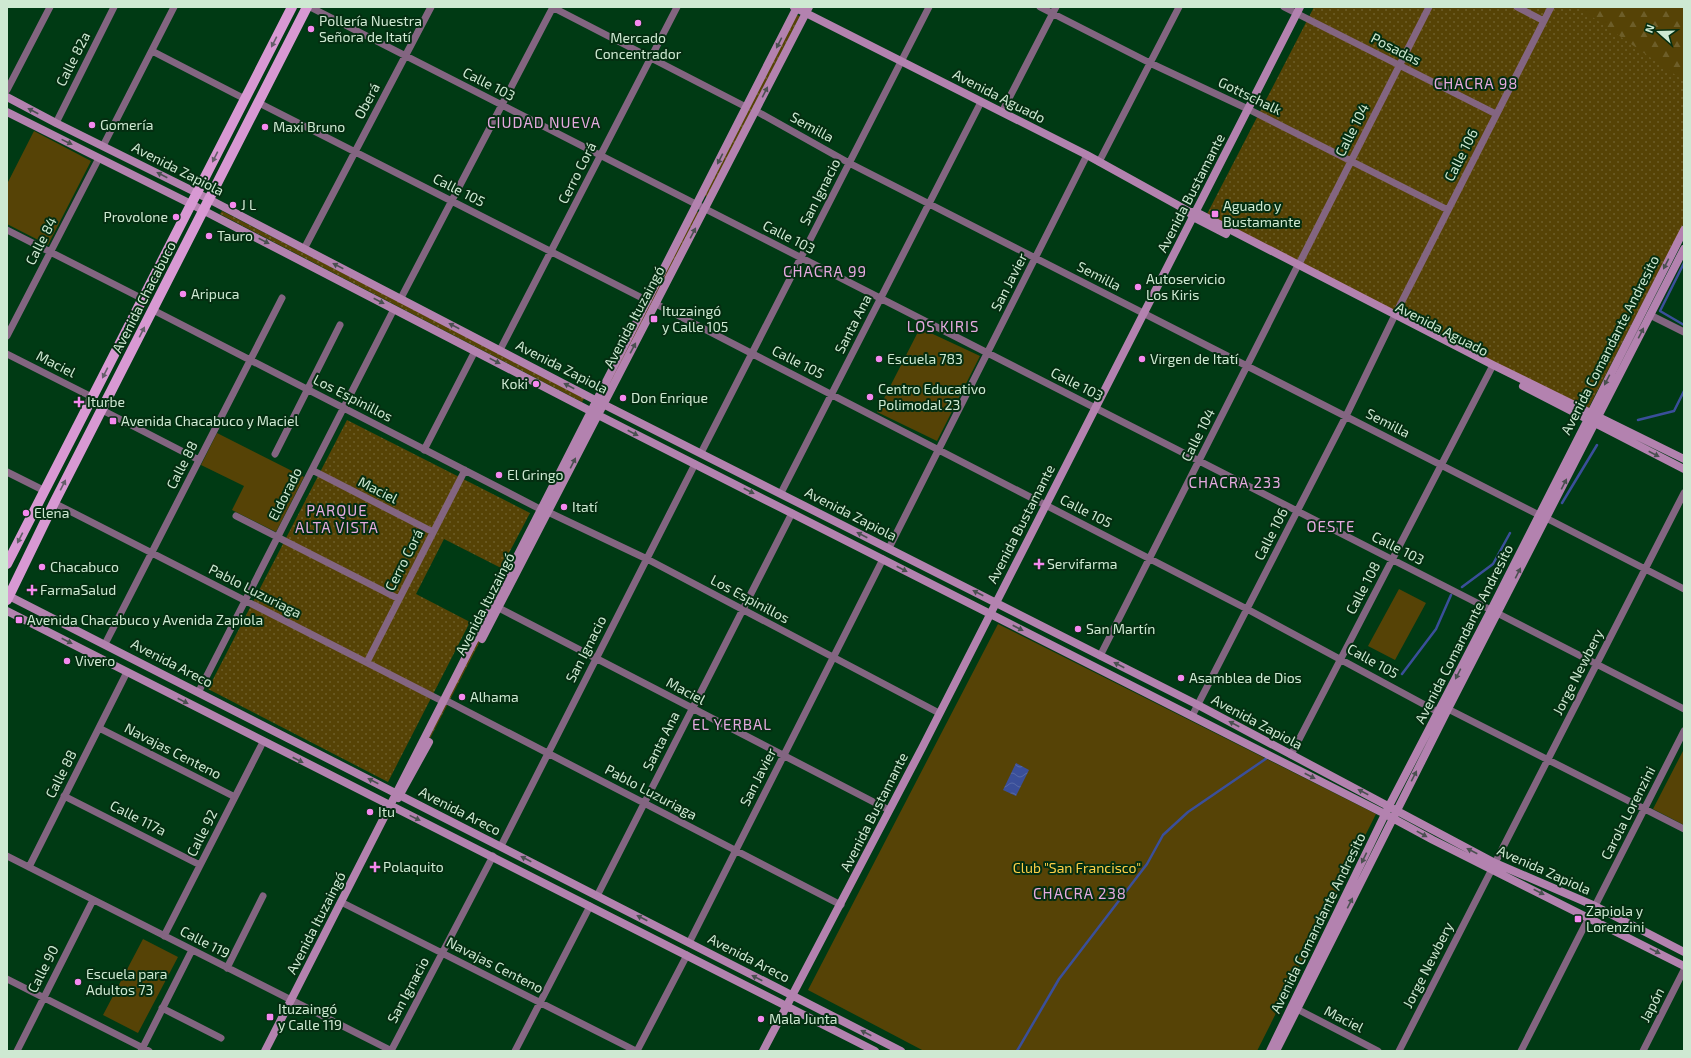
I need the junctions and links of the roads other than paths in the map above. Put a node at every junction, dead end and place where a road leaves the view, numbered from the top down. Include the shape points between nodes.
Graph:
1 (50, 7) edge
2 (114, 7) edge
3 (174, 7) edge
4 (292, 7) edge
5 (308, 7) edge
6 (431, 7) edge
7 (552, 7) edge
8 (677, 7) edge
9 (796, 7) edge
10 (929, 7) edge
11 (1040, 7) edge
12 (1179, 7) edge
13 (1284, 7) edge
14 (1429, 7) edge
15 (1517, 7) edge
16 (1551, 7) edge
17 (808, 10) edge
18 (1054, 10) edge
19 (1298, 10) edge
20 (1544, 21) junction
21 (152, 51) junction
22 (406, 56) junction
23 (650, 58) junction
24 (901, 62) junction
25 (1150, 63) junction
26 (1400, 65) junction
27 (7, 90) edge
28 (7, 97) edge
29 (245, 99) junction
30 (981, 102) junction
31 (259, 103) junction
32 (502, 105) junction
33 (746, 107) junction
34 (1248, 109) junction
35 (756, 111) junction
36 (7, 112) edge
37 (1002, 112) junction
38 (1496, 114) junction
39 (56, 123) junction
40 (103, 146) junction
41 (355, 152) junction
42 (600, 156) junction
43 (1087, 156) junction
44 (99, 158) junction
45 (1351, 161) junction
46 (1099, 162) junction
47 (849, 163) junction
48 (197, 193) junction
49 (210, 200) junction
50 (452, 201) junction
51 (929, 203) junction
52 (191, 204) junction
53 (696, 205) junction
54 (204, 210) junction
55 (705, 210) junction
56 (1448, 210) junction
57 (1193, 214) junction
58 (7, 230) edge
59 (1684, 230) edge
60 (1684, 249) edge
61 (304, 250) junction
62 (50, 252) junction
63 (551, 252) junction
64 (801, 258) junction
65 (1035, 258) junction
66 (1297, 268) junction
67 (282, 298) dead end
68 (402, 298) junction
69 (880, 298) junction
70 (143, 299) junction
71 (652, 302) junction
72 (394, 309) junction
73 (153, 310) junction
74 (1144, 313) junction
75 (1650, 314) junction
76 (1394, 317) junction
77 (340, 325) dead end
78 (1684, 332) edge
79 (7, 336) edge
80 (500, 350) junction
81 (475, 351) junction
82 (752, 353) junction
83 (987, 353) junction
84 (7, 354) edge
85 (250, 360) junction
86 (1248, 366) junction
87 (1491, 369) junction
88 (308, 390) junction
89 (831, 394) junction
90 (92, 397) junction
91 (600, 402) junction
92 (344, 408) junction
93 (1095, 408) junction
94 (102, 410) junction
95 (595, 413) junction
96 (1346, 416) junction
97 (1592, 418) junction
98 (424, 450) junction
99 (938, 450) junction
100 (701, 453) junction
101 (276, 454) dead end
102 (1684, 459) edge
103 (199, 460) junction
104 (1199, 461) junction
105 (696, 464) junction
106 (1442, 464) junction
107 (1684, 469) edge
108 (312, 470) junction
109 (465, 470) junction
110 (7, 472) edge
111 (44, 491) junction
112 (781, 493) junction
113 (1684, 493) edge
114 (54, 503) junction
115 (1045, 505) junction
116 (545, 511) junction
117 (1297, 511) junction
118 (792, 513) junction
119 (236, 516) dead end
120 (1542, 517) junction
121 (433, 532) junction
122 (278, 537) junction
123 (888, 548) junction
124 (152, 553) junction
125 (647, 559) junction
126 (883, 559) junction
127 (1150, 559) junction
128 (1393, 560) junction
129 (7, 564) edge
130 (1645, 569) junction
131 (1684, 589) edge
132 (8, 597) edge
133 (399, 599) junction
134 (245, 601) junction
135 (995, 602) junction
136 (495, 606) junction
137 (1247, 609) junction
138 (743, 610) junction
139 (7, 611) edge
140 (1494, 612) junction
141 (990, 613) junction
142 (105, 644) junction
143 (1100, 656) junction
144 (597, 658) junction
145 (833, 658) junction
146 (1341, 659) junction
147 (367, 662) junction
148 (1596, 664) junction
149 (127, 672) junction
150 (199, 691) junction
151 (446, 702) junction
152 (1198, 705) junction
153 (692, 709) junction
154 (1448, 709) junction
155 (1684, 709) edge
156 (1438, 712) junction
157 (939, 713) junction
158 (1192, 716) junction
159 (99, 728) junction
160 (1684, 731) edge
161 (263, 742) junction
162 (548, 753) junction
163 (1292, 755) junction
164 (783, 757) junction
165 (1547, 760) junction
166 (398, 794) junction
167 (64, 796) junction
168 (235, 797) junction
169 (644, 803) junction
170 (390, 806) junction
171 (1644, 809) junction
172 (889, 810) junction
173 (1391, 812) junction
174 (1684, 829) edge
175 (501, 846) junction
176 (736, 850) junction
177 (7, 856) edge
178 (493, 856) junction
179 (200, 864) junction
180 (1494, 866) junction
181 (29, 867) junction
182 (263, 896) dead end
183 (597, 896) junction
184 (93, 900) junction
185 (341, 902) junction
186 (841, 905) junction
187 (590, 906) junction
188 (1594, 906) junction
189 (1589, 917) junction
190 (164, 936) junction
191 (689, 943) junction
192 (192, 950) junction
193 (1684, 952) edge
194 (442, 953) junction
195 (687, 955) junction
196 (1684, 966) edge
197 (227, 968) junction
198 (1684, 970) edge
199 (7, 979) edge
200 (792, 995) junction
201 (44, 998) junction
202 (291, 1000) junction
203 (540, 1003) junction
204 (786, 1006) junction
205 (162, 1008) junction
206 (1297, 1009) junction
207 (221, 1038) dead end
208 (144, 1050) edge
209 (17, 1051) edge
210 (265, 1051) edge
211 (392, 1051) edge
212 (515, 1051) edge
213 (637, 1051) edge
214 (763, 1051) edge
215 (874, 1051) edge
216 (901, 1051) edge
217 (1270, 1051) edge
218 (1276, 1051) edge
219 (1378, 1051) edge
220 (1398, 1051) edge
221 (1521, 1051) edge
222 (1643, 1051) edge

1 - 27 street
2 - 39 street, Calle 82a
3 - 21 street
4 -> 29 main road, Avenida Chacabuco
5 - 22 street, Calle 103
5 - 31 main road, Avenida Chacabuco
6 - 22 street, Oberá
7 - 23 street
7 - 32 street
8 - 23 street, Cerro Corá
9 - 17 main road, Avenida Aguado
9 -> 33 main road, Avenida Ituzaingó
10 - 24 street, San Ignacio
11 - 18 street, Gottschalk
12 - 25 street
13 - 19 street, Posadas
14 - 26 street, Calle 104
15 - 20 street
16 - 20 street, Calle 106
17 - 24 main road, Avenida Aguado
35 -> 17 main road, Avenida Ituzaingó
18 - 25 street, Gottschalk
18 - 37 street
19 - 26 street, Posadas
19 - 34 main road, Avenida Bustamante
20 - 38 street, Calle 106
21 - 29 street
21 - 40 street
22 - 32 street, Calle 103
22 - 41 street, Oberá
23 - 33 street
23 - 42 street, Cerro Corá
24 - 30 main road, Avenida Aguado
24 - 47 street, San Ignacio
25 - 34 street, Gottschalk
25 - 46 street
26 - 38 street, Posadas
26 - 45 street, Calle 104
39 -> 28 main road, Avenida Zapiola
29 -> 48 main road, Avenida Chacabuco
30 - 37 main road, Avenida Aguado
30 - 51 street, Santa Ana
31 - 41 street, Calle 105
31 - 49 main road, Avenida Chacabuco
32 - 42 street, Calle 103
32 - 50 street
33 -> 53 main road, Avenida Ituzaingó
34 - 45 street, Gottschalk
34 - 57 main road, Avenida Bustamante
35 - 47 street, Semilla
35 - 55 main road, Avenida Ituzaingó
36 -> 44 main road, Avenida Zapiola
37 - 43 main road, Avenida Aguado
38 - 56 street, Calle 106
39 - 40 main road, Avenida Zapiola
48 -> 40 main road, Avenida Zapiola
41 - 50 street, Calle 105
41 - 61 street, Oberá
42 - 53 street, Calle 103
42 - 63 street, Cerro Corá
43 - 46 main road, Avenida Aguado
43 - 65 street, San Javier
44 - 52 main road, Avenida Zapiola
44 - 62 street, Calle 84
45 - 56 street, Gottschalk
45 - 66 street, Calle 104
46 - 57 main road, Avenida Aguado
47 - 51 street, Semilla
47 - 64 street, San Ignacio
48 - 49 main road, Avenida Zapiola
48 - 52 main road, Avenida Chacabuco
49 - 54 main road, Avenida Chacabuco
49 - 61 main road, Avenida Zapiola
50 - 63 street, Calle 105
50 - 68 street
51 - 65 street, Semilla
51 - 69 street, Santa Ana
52 - 54 main road, Avenida Zapiola
52 - 70 main road, Avenida Chacabuco
53 - 55 street, Calle 103
53 - 71 main road, Avenida Ituzaingó
54 -> 72 main road, Avenida Zapiola
54 - 73 main road, Avenida Chacabuco
55 - 64 street, Calle 103
71 -> 55 main road, Avenida Ituzaingó
56 - 76 street, Calle 106
57 - 66 main road, Avenida Aguado
57 - 74 main road, Avenida Bustamante
58 - 62 street
59 -> 97 main road, Avenida Comandante Andresito
60 - 75 main road, Avenida Comandante Andresito
68 -> 61 main road, Avenida Zapiola
62 - 70 street
62 - 79 street, Calle 84
63 - 71 street, Calle 105
63 - 80 street, Cerro Corá
64 - 69 street, Calle 103
64 - 82 street, San Ignacio
65 - 74 street, Semilla
65 - 83 street, San Javier
66 - 76 main road, Avenida Aguado
66 - 86 street, Calle 104
67 - 85 street, Calle 88
80 -> 68 main road, Avenida Zapiola
69 - 83 street, Calle 103
69 - 89 street, Santa Ana
70 -> 90 main road, Avenida Chacabuco
71 - 82 street, Calle 105
71 - 91 main road, Avenida Ituzaingó
72 - 81 main road, Avenida Zapiola
72 - 92 street, Eldorado
73 - 85 street, Los Espinillos
94 -> 73 main road, Avenida Chacabuco
74 - 86 street, Semilla
74 - 93 main road, Avenida Bustamante
75 - 78 street
97 -> 75 main road, Avenida Comandante Andresito
76 - 87 main road, Avenida Aguado
76 - 96 street, Calle 106
76 - 97 main road, Avenida Aguado
77 - 88 street
91 -> 80 main road, Avenida Zapiola
81 -> 95 main road, Avenida Zapiola
81 - 98 street
82 - 89 street, Calle 105
82 - 100 street, San Ignacio
83 - 93 street, Calle 103
83 - 99 street, San Javier
84 - 90 street, Maciel
85 - 88 street, Los Espinillos
85 - 103 street, Calle 88
86 - 96 street, Semilla
86 - 104 street, Calle 104
87 - 97 main road, Avenida Aguado
87 - 106 street, Calle 108
88 - 92 street, Los Espinillos
88 - 101 street
89 - 99 street, Calle 105
89 - 112 street, Santa Ana
90 - 111 main road, Avenida Chacabuco
91 - 95 main road, Avenida Ituzaingó
91 - 100 main road, Avenida Zapiola
92 - 98 street, Los Espinillos
92 - 108 street, Eldorado
93 - 104 street, Calle 103
93 - 115 main road, Avenida Bustamante
94 - 103 street
114 -> 94 main road, Avenida Chacabuco
95 -> 105 main road, Avenida Zapiola
95 - 116 main road, Avenida Ituzaingó
96 - 106 street, Semilla
96 - 117 street, Calle 106
97 - 102 main road, Avenida Aguado
97 -> 107 main road, Avenida Aguado
97 - 120 main road, Avenida Comandante Andresito
98 - 109 street, Los Espinillos
99 - 115 street, Calle 105
99 - 123 street, San Javier
100 - 112 main road, Avenida Zapiola
103 - 124 street, Calle 88
104 - 117 street, Calle 103
104 - 127 street, Calle 104
105 -> 118 main road, Avenida Zapiola
105 - 125 street, San Ignacio
106 - 120 street, Semilla
106 - 128 street, Calle 108
108 - 121 street, Maciel
108 - 122 street, Eldorado
109 - 116 street, Los Espinillos
109 - 121 street, Cerro Corá
110 - 111 street
111 -> 129 main road, Avenida Chacabuco
123 -> 112 main road, Avenida Zapiola
113 - 130 street, Jorge Newbery
114 - 124 street, Pablo Luzuriaga
114 - 132 main road, Avenida Chacabuco
115 - 127 street, Calle 105
115 - 135 main road, Avenida Bustamante
116 - 125 street, Los Espinillos
116 - 136 main road, Avenida Ituzaingó
117 - 128 street, Calle 103
117 - 137 street, Calle 106
118 - 126 main road, Avenida Zapiola
118 - 138 street, Santa Ana
119 - 122 street
120 - 130 street, Semilla
120 - 140 main road, Avenida Comandante Andresito
121 - 133 street, Cerro Corá
122 - 133 street
122 - 134 street, Eldorado
135 -> 123 main road, Avenida Zapiola
124 - 134 street, Pablo Luzuriaga
124 - 142 street, Calle 88
125 - 138 street, Los Espinillos
125 - 144 street, San Ignacio
126 -> 141 main road, Avenida Zapiola
126 - 145 street, San Javier
127 - 137 street, Calle 105
127 - 143 street, Calle 104
128 - 140 street, Calle 103
128 - 146 street, Calle 108
130 - 131 street, Semilla
130 - 148 street, Jorge Newbery
132 - 142 main road, Avenida Areco
133 - 147 street, Cerro Corá
134 - 147 street, Pablo Luzuriaga
134 - 150 street, Eldorado
135 - 141 main road, Avenida Bustamante
135 - 143 main road, Avenida Zapiola
136 - 144 street, Maciel
136 - 151 main road, Avenida Ituzaingó
137 - 146 street, Calle 105
137 - 152 street, Calle 106
138 - 145 street, Los Espinillos
138 - 153 street, Santa Ana
139 -> 149 main road, Avenida Areco
140 - 148 street, Calle 103
140 - 154 main road, Avenida Comandante Andresito
140 -> 156 main road, Avenida Comandante Andresito
141 - 157 main road, Avenida Bustamante
141 -> 158 main road, Avenida Zapiola
142 - 150 main road, Avenida Areco
152 -> 143 main road, Avenida Zapiola
144 - 153 street, Maciel
144 - 162 street, San Ignacio
145 - 157 street, Los Espinillos
145 - 164 street, San Javier
146 - 156 street, Calle 105
146 - 163 street, Calle 108
147 - 151 street, Pablo Luzuriaga
148 - 155 street, Calle 103
148 - 165 street, Jorge Newbery
149 - 159 street, Calle 88
149 -> 161 main road, Avenida Areco
166 -> 150 main road, Avenida Areco
151 - 162 street, Pablo Luzuriaga
151 - 166 main road, Avenida Ituzaingó
152 - 158 street, Calle 106
163 -> 152 main road, Avenida Zapiola
153 - 164 street, Maciel
153 - 169 street, Santa Ana
154 - 165 street
173 -> 154 main road, Avenida Comandante Andresito
156 - 173 main road, Avenida Comandante Andresito
157 - 172 main road, Avenida Bustamante
158 -> 173 main road, Avenida Zapiola
159 - 167 street, Calle 88
159 - 168 street, Navajas Centeno
160 - 171 street, Carola Lorenzini
161 - 168 street, Calle 92
161 -> 170 main road, Avenida Areco
162 - 169 street, Pablo Luzuriaga
162 - 175 street, San Ignacio
173 -> 163 main road, Avenida Zapiola
164 - 172 street, Maciel
164 - 176 street, San Javier
165 - 171 street
165 - 180 street, Jorge Newbery
166 - 170 main road, Avenida Ituzaingó
166 - 175 main road, Avenida Areco
167 - 179 street, Calle 117a
167 - 181 street, Calle 88
168 - 179 street, Calle 92
169 - 176 street, Pablo Luzuriaga
169 - 183 street, Santa Ana
170 -> 178 main road, Avenida Areco
170 - 185 main road, Avenida Ituzaingó
171 - 174 street
171 - 188 street, Carola Lorenzini
172 - 186 main road, Avenida Bustamante
173 - 180 main road, Avenida Zapiola
206 -> 173 main road, Avenida Comandante Andresito
173 -> 217 main road, Avenida Comandante Andresito
183 -> 175 main road, Avenida Areco
176 - 186 street, Pablo Luzuriaga
176 - 191 street, San Javier
177 - 181 street, Calle 119
178 - 187 main road, Avenida Areco
178 - 194 street, San Ignacio
179 - 190 street, Calle 92
180 - 188 main road, Avenida Zapiola
180 -> 189 main road, Avenida Zapiola
180 - 220 street, Jorge Newbery
181 - 184 street, Calle 119
182 - 197 street
191 -> 183 main road, Avenida Areco
184 - 190 street, Calle 119
184 - 201 street, Calle 90
185 - 194 street, Navajas Centeno
185 - 202 main road, Avenida Ituzaingó
186 - 200 main road, Avenida Bustamante
187 - 195 main road, Avenida Areco
187 - 203 street
188 - 193 main road, Avenida Zapiola
189 -> 196 main road, Avenida Zapiola
189 - 221 street
190 - 192 street, Calle 119
200 -> 191 main road, Avenida Areco
192 - 197 street, Calle 119
192 - 205 street
194 - 203 street, Navajas Centeno
194 - 211 street, San Ignacio
195 - 204 main road, Avenida Areco
195 - 213 street
197 - 202 street, Calle 119
198 - 222 street, Japón
199 - 201 street
200 - 204 main road, Avenida Bustamante
216 -> 200 main road, Avenida Areco
201 - 208 street
201 - 209 street, Calle 90
202 - 210 main road, Avenida Ituzaingó
202 - 211 street, Calle 119
203 - 212 street
203 - 213 street, Navajas Centeno
204 - 214 main road, Avenida Bustamante
204 - 215 main road, Avenida Areco
205 - 207 street
205 - 208 street
206 - 218 main road, Avenida Comandante Andresito
206 - 219 street, Maciel

